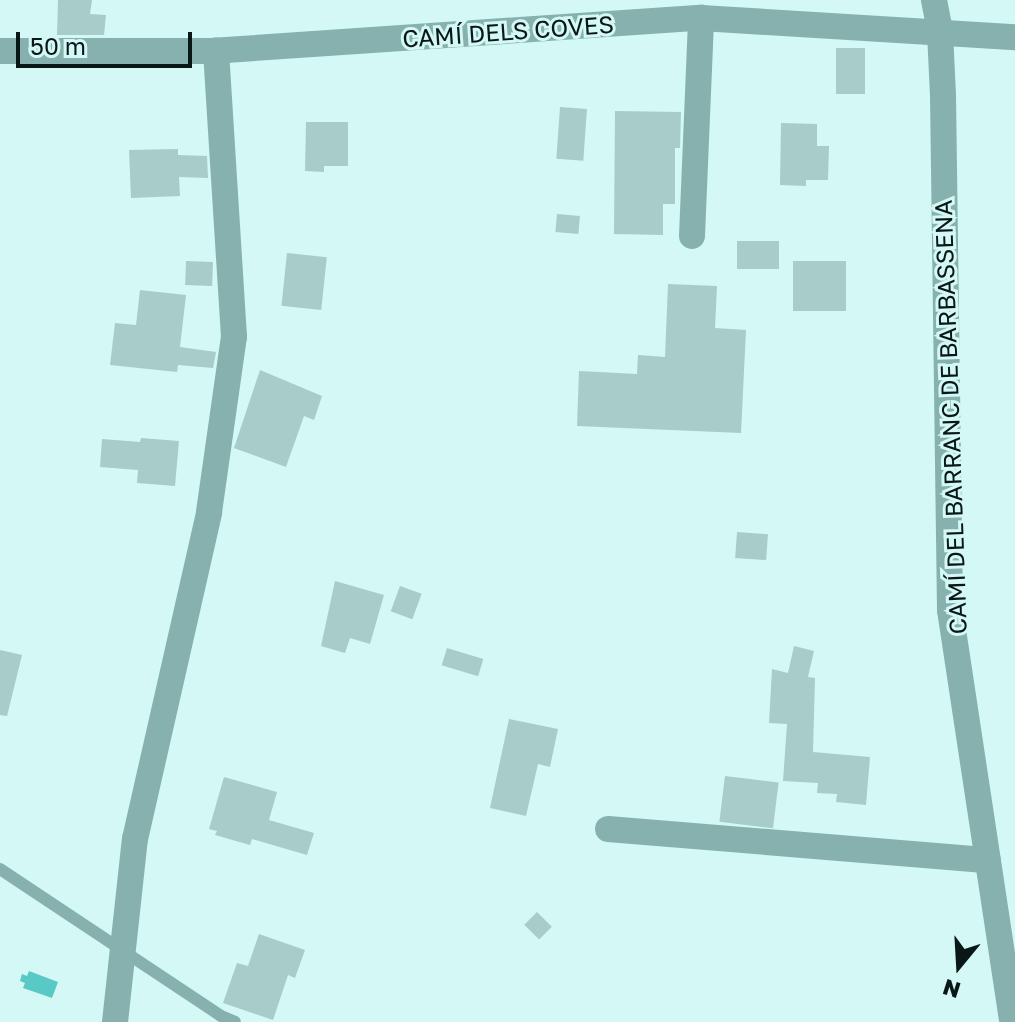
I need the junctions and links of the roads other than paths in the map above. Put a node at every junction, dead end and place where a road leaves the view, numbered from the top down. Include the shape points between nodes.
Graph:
1 (934, 0) edge
2 (701, 18) junction
3 (940, 32) junction
4 (1015, 37) edge
5 (0, 51) edge
6 (216, 51) junction
7 (692, 236) dead end
8 (608, 829) dead end
9 (988, 860) junction
10 (0, 869) edge
11 (121, 949) junction
12 (115, 1022) edge
13 (235, 1022) edge
14 (1012, 1022) edge

1 - 3 street, CAMÍ DEL BARRANC DE BARBASSENA
2 - 3 street, CAMÍ DELS COVES
2 - 6 street, CAMÍ DELS COVES
2 - 7 street
3 - 4 street, CAMÍ DELS COVES
3 - 9 street, CAMÍ DEL BARRANC DE BARBASSENA via 950,610
5 - 6 street, CAMÍ DELS COVES
6 - 11 street via 234,337 209,512 135,839
8 - 9 street
9 - 14 street, CAMÍ DEL BARRANC DE BARBASSENA
10 - 11 lane
11 - 12 street
11 - 13 lane

